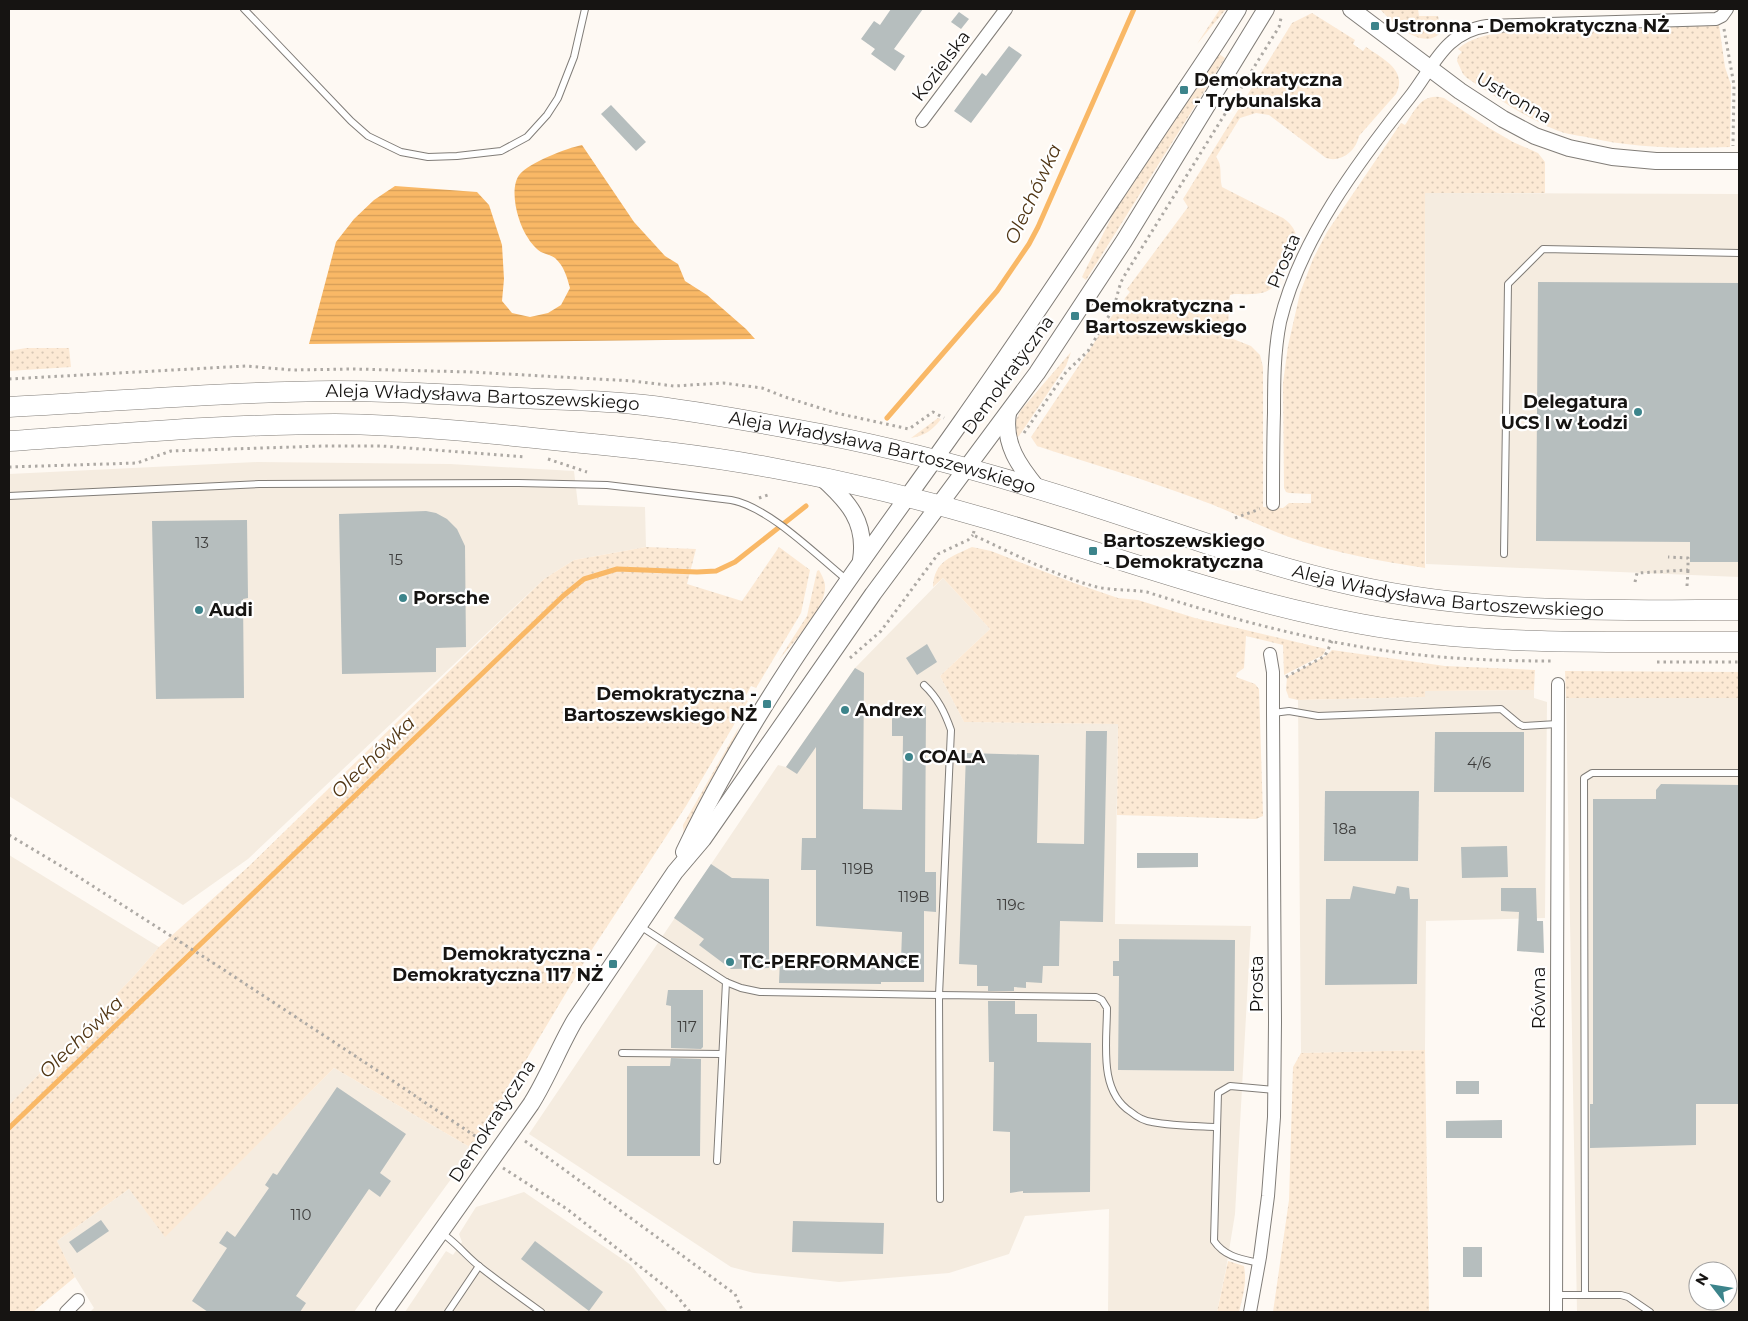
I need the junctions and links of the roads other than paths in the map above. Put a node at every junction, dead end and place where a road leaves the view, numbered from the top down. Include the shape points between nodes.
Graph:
1 (244, 9) edge
2 (585, 9) edge
3 (1006, 9) edge
4 (1238, 9) edge
5 (1353, 9) edge
6 (1271, 11) edge
7 (1725, 12) edge
8 (1607, 15) edge
9 (1430, 67) junction
10 (922, 121) dead end
11 (1736, 161) edge
12 (1739, 253) edge
13 (9, 407) edge
14 (1008, 412) junction
15 (9, 441) edge
16 (934, 459) junction
17 (966, 468) junction
18 (820, 478) junction
19 (1038, 489) junction
20 (9, 496) edge
21 (907, 497) junction
22 (1273, 500) road end
23 (937, 505) junction
24 (1504, 554) dead end
25 (861, 561) junction
26 (848, 580) junction
27 (1739, 610) edge
28 (1739, 642) edge
29 (1270, 654) dead end
30 (1558, 684) dead end
31 (924, 685) dead end
32 (1273, 713) junction
33 (1557, 724) junction
34 (1739, 773) edge
35 (675, 872) junction
36 (639, 926) junction
37 (726, 982) junction
38 (939, 995) junction
39 (622, 1053) dead end
40 (722, 1054) junction
41 (1274, 1090) junction
42 (1217, 1127) junction
43 (717, 1161) dead end
44 (940, 1199) dead end
45 (441, 1233) junction
46 (1259, 1263) junction
47 (479, 1266) junction
48 (1585, 1294) junction
49 (1556, 1295) junction
50 (78, 1300) dead end
51 (66, 1312) edge
52 (384, 1312) edge
53 (448, 1312) edge
54 (541, 1312) edge
55 (1250, 1312) edge
56 (1556, 1312) edge
57 (1650, 1312) edge

1 - 2 lane via 368,136 401,152 428,157 501,151 527,137 547,116 558,98 574,57
3 - 10 street, Kozielska
4 - 16 street, Demokratyczna via 1077,252
5 - 9 street, Ustronna
6 - 14 street, Demokratyczna via 1124,241
7 - 8 street, Prosta via 1716,19
8 - 9 street, Prosta via 1477,27 1450,42
9 - 11 street, Ustronna via 1503,119 1535,136 1569,148 1634,160
9 - 22 street, Prosta via 1366,152 1297,269 1280,324 1276,353
12 - 24 lane via 1543,249 1508,284
13 - 16 main road, Aleja Władysława Bartoszewskiego via 334,391 578,400 643,405 742,420
14 - 17 street, Demokratyczna
14 - 19 street via 1009,444
15 - 18 main road, Aleja Władysława Bartoszewskiego via 231,427 334,424 408,427 650,450 741,462
16 - 17 main road, Aleja Władysława Bartoszewskiego
16 - 21 street, Demokratyczna
17 - 19 main road, Aleja Władysława Bartoszewskiego
17 - 23 street, Demokratyczna
18 - 21 main road, Aleja Władysława Bartoszewskiego
18 - 25 street via 851,508 858,521
19 - 27 main road, Aleja Władysława Bartoszewskiego via 1264,563 1354,586 1470,604 1566,610
20 - 26 lane via 290,483 597,484 739,502 760,510
21 - 23 main road, Aleja Władysława Bartoszewskiego
21 - 25 street, Demokratyczna
23 - 28 main road, Aleja Władysława Bartoszewskiego via 1244,598 1360,624 1481,639
23 - 35 street, Demokratyczna via 704,839
25 - 26 street, Demokratyczna
26 - 35 street, Demokratyczna via 734,758
29 - 32 street, Prosta
30 - 33 street, Równa
31 - 38 lane via 943,708 951,730
32 - 33 lane via 1289,710 1318,716 1501,709 1523,726
32 - 41 street, Prosta
33 - 49 street, Równa
34 - 48 lane via 1592,773 1584,778
35 - 36 street, Demokratyczna
36 - 37 lane
36 - 45 street, Demokratyczna via 575,1020 542,1087
37 - 38 lane via 760,992
37 - 40 lane
38 - 42 lane via 1096,997 1107,1008 1109,1083 1125,1109 1150,1122
38 - 44 lane
39 - 40 lane
40 - 43 lane
41 - 42 lane via 1230,1086 1218,1093
41 - 46 street, Prosta via 1268,1196
42 - 46 lane via 1214,1241 1228,1255
45 - 47 lane
45 - 52 street, Demokratyczna
46 - 55 street, Prosta
47 - 53 lane
47 - 54 lane
48 - 49 lane
48 - 57 lane via 1621,1295
49 - 56 street, Równa
50 - 51 street

